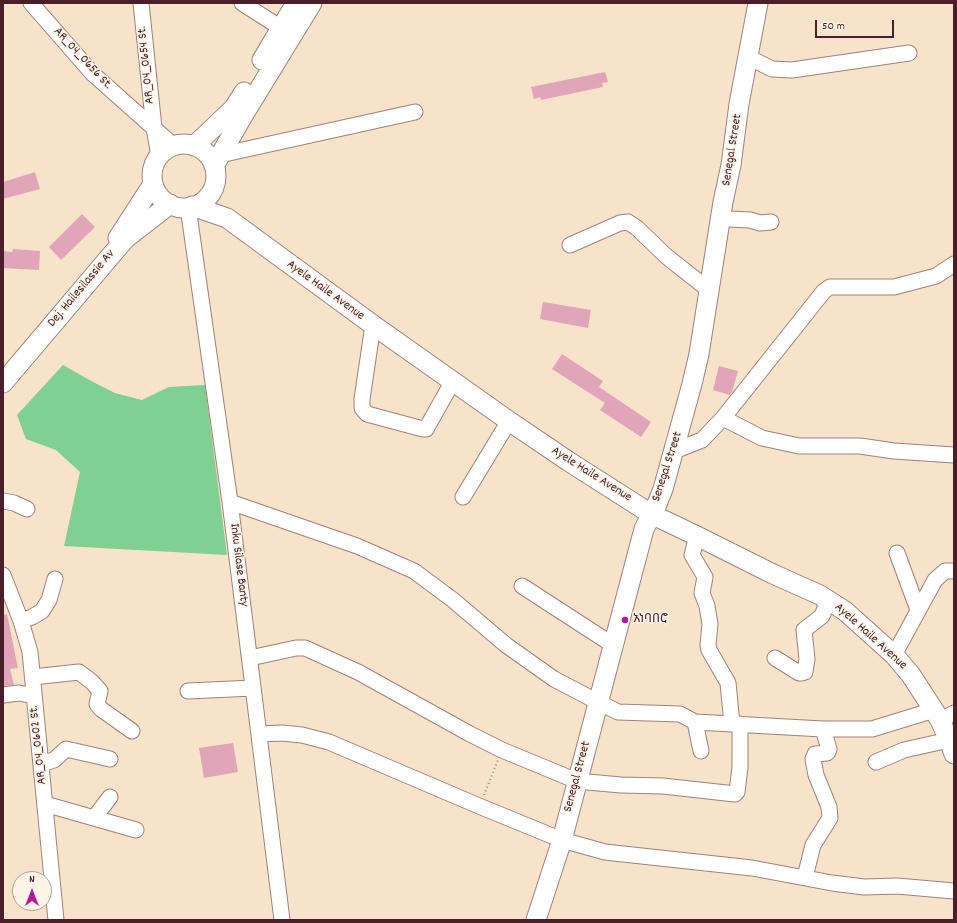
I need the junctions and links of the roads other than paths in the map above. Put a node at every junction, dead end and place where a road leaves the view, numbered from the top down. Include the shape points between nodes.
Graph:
1 (31, 3) edge
2 (141, 3) edge
3 (242, 3) edge
4 (296, 3) edge
5 (312, 3) edge
6 (758, 3) edge
7 (281, 28) junction
8 (909, 53) dead end
9 (748, 57) junction
10 (415, 112) dead end
11 (154, 128) junction
12 (194, 146) junction
13 (166, 151) junction
14 (217, 167) junction
15 (153, 184) junction
16 (170, 204) junction
17 (189, 208) junction
18 (721, 217) junction
19 (227, 218) junction
20 (770, 222) dead end
21 (570, 245) dead end
22 (954, 264) edge
23 (709, 290) junction
24 (373, 325) junction
25 (3, 370) edge
26 (453, 381) junction
27 (3, 383) edge
28 (724, 418) junction
29 (509, 421) junction
30 (674, 451) junction
31 (954, 455) edge
32 (463, 497) dead end
33 (3, 501) edge
34 (230, 502) junction
35 (27, 509) dead end
36 (651, 514) junction
37 (697, 536) junction
38 (897, 553) dead end
39 (954, 571) edge
40 (3, 575) edge
41 (56, 579) dead end
42 (522, 586) dead end
43 (828, 600) junction
44 (9, 604) edge
45 (918, 610) junction
46 (21, 621) junction
47 (613, 645) junction
48 (894, 655) junction
49 (250, 658) junction
50 (775, 658) dead end
51 (33, 677) junction
52 (253, 688) junction
53 (188, 691) dead end
54 (3, 695) edge
55 (34, 696) junction
56 (598, 702) junction
57 (943, 714) edge
58 (695, 722) junction
59 (736, 724) junction
60 (823, 729) junction
61 (132, 731) dead end
62 (259, 734) junction
63 (952, 747) edge
64 (701, 751) dead end
65 (110, 759) dead end
66 (876, 762) dead end
67 (41, 764) junction
68 (577, 781) junction
69 (110, 798) dead end
70 (45, 804) junction
71 (94, 818) junction
72 (136, 830) dead end
73 (562, 840) junction
74 (806, 877) junction
75 (954, 891) edge
76 (56, 920) edge
77 (282, 920) edge
78 (536, 920) edge

1 - 11 street, AR_04_0656 St. via 93,74
2 - 11 street, AR_04_0654 St.
3 - 7 street
4 - 7 main road
5 - 14 main road
6 - 9 main road, Senegal Street
7 - 12 main road via 234,108
8 - 9 street via 792,70 772,69
9 - 18 main road, Senegal Street
10 - 14 street
11 - 13 street
12 - 13 main road via 187,144
12 - 14 main road via 206,152
13 - 15 main road, Dej. Hailesilassie Av via 153,170
14 - 17 main road via 213,190 209,196
14 - 19 main road
15 - 16 main road via 159,196
15 - 25 main road, Dej. Hailesilassie Av via 121,234
16 - 17 main road
16 - 27 main road, Dej. Hailesilassie Av via 126,239
17 - 19 main road, Ayele Haile Avenue
17 - 34 street, Inku Silase Banty
18 - 20 street via 760,223
18 - 23 main road, Senegal Street
19 - 24 main road, Ayele Haile Avenue
21 - 23 street via 620,223 628,222
22 - 28 street via 936,276 894,287 830,287 824,291
23 - 30 main road, Senegal Street via 699,354
24 - 26 main road, Ayele Haile Avenue
24 - 26 street via 362,399 362,408 367,414 426,429
26 - 29 main road, Ayele Haile Avenue
28 - 30 street via 702,440
28 - 31 street via 762,438 799,446 860,446
29 - 32 street
29 - 36 main road, Ayele Haile Avenue
30 - 36 main road, Senegal Street via 663,489
33 - 35 street
34 - 49 street, Inku Silase Banty
34 - 56 street via 357,546 414,571 506,645 554,679
36 - 37 main road, Ayele Haile Avenue
36 - 47 main road, Senegal Street via 644,529
37 - 43 main road, Ayele Haile Avenue
37 - 59 street via 692,555 704,577 702,593 708,606 710,624 708,650 728,683
38 - 45 street
39 - 45 street via 945,571 939,575
40 - 44 street, AR_04_0602 St.
41 - 46 street via 42,612
42 - 47 street
43 - 48 main road, Ayele Haile Avenue via 845,611
43 - 50 street via 822,616 804,630 807,659 805,672 799,673
44 - 46 street, AR_04_0602 St.
45 - 48 street
46 - 51 street, AR_04_0602 St. via 30,652
47 - 56 main road, Senegal Street
48 - 57 main road, Ayele Haile Avenue
49 - 52 street, Inku Silase Banty
49 - 68 street via 305,648 358,672 502,750
51 - 55 street, AR_04_0602 St.
51 - 61 street via 79,672 100,691 97,704 101,709
52 - 53 street
52 - 62 street, Inku Silase Banty
54 - 55 street via 19,693
55 - 67 street, AR_04_0602 St.
56 - 58 street via 618,712 680,714
56 - 68 main road, Senegal Street
57 - 60 street via 877,728
57 - 63 main road, Ayele Haile Avenue
58 - 59 street
58 - 64 street
59 - 60 street
59 - 68 street via 740,767 735,794 663,786
60 - 74 street via 828,752 814,754 813,759 816,775 829,807 830,818 813,845
62 - 73 street via 302,735 329,742
62 - 77 street, Inku Silase Banty
63 - 66 street via 904,750
65 - 67 street via 66,749 54,760
67 - 70 street, AR_04_0602 St.
68 - 73 main road, Senegal Street
69 - 71 street
70 - 71 street
70 - 76 street, AR_04_0602 St.
71 - 72 street
73 - 74 street via 605,852 752,868
73 - 78 main road, Senegal Street
74 - 75 street via 864,887 897,886

